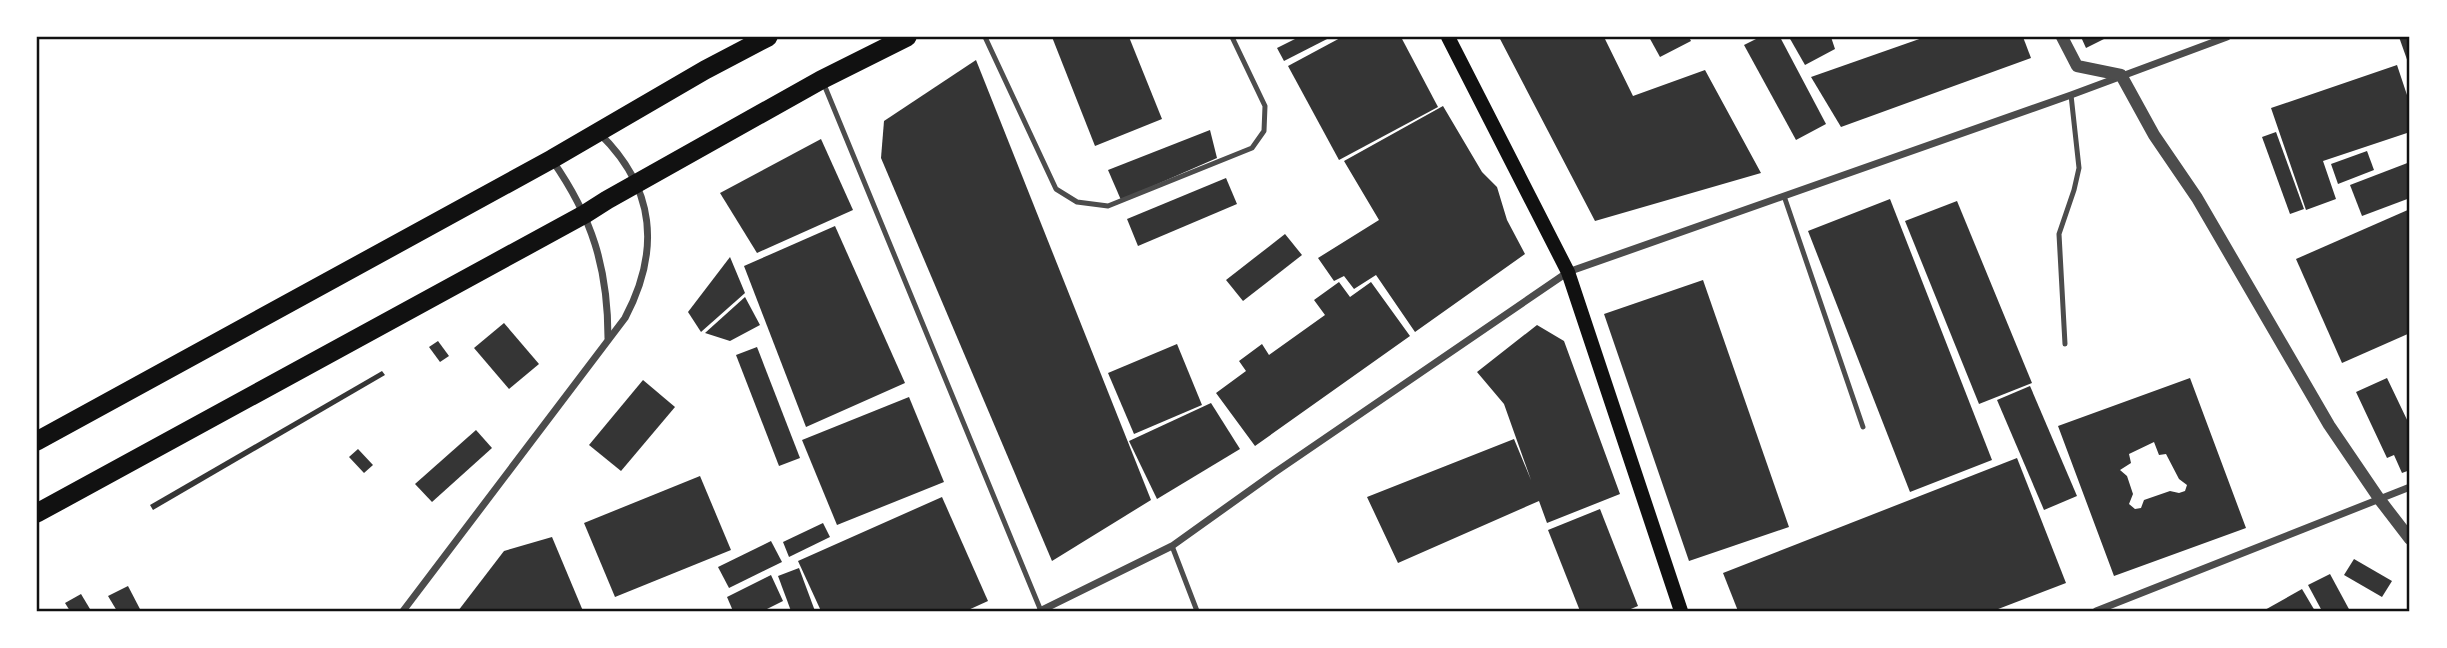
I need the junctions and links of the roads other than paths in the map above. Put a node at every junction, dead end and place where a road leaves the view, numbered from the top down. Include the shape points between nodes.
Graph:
1 (768, 37) edge
2 (907, 37) edge
3 (985, 37) edge
4 (1232, 37) edge
5 (1448, 37) edge
6 (2062, 37) edge
7 (2227, 37) edge
8 (2121, 75) junction
9 (821, 80) junction
10 (2071, 95) junction
11 (598, 132) junction
12 (552, 159) junction
13 (636, 184) junction
14 (1784, 196) junction
15 (585, 214) junction
16 (1568, 272) junction
17 (608, 339) junction
18 (2065, 344) dead end
19 (1863, 427) dead end
20 (37, 441) edge
21 (2410, 487) edge
22 (2379, 499) junction
23 (37, 513) edge
24 (2410, 539) edge
25 (1172, 546) junction
26 (402, 611) edge
27 (1040, 611) edge
28 (1197, 611) edge
29 (1681, 611) edge
30 (2096, 611) edge

1 - 11 highway
2 - 9 highway
3 - 4 lane via 1056,189 1077,202 1108,206 1252,148 1264,131 1265,106
5 - 16 main road
6 - 8 street via 2077,66
7 - 8 street
8 - 10 street
8 - 22 street via 2329,425
9 - 13 highway
9 - 27 lane
10 - 14 street
10 - 18 lane via 2079,168 2059,234
11 - 12 highway
11 - 13 street
12 - 15 street
12 - 20 highway
13 - 15 highway
13 - 17 street via 645,211 646,266 639,293
14 - 16 street
14 - 19 lane
15 - 17 street via 604,275
15 - 23 highway
16 - 25 street
16 - 29 main road
17 - 26 street
21 - 22 street
22 - 24 street
22 - 30 street
25 - 27 street
25 - 28 lane

